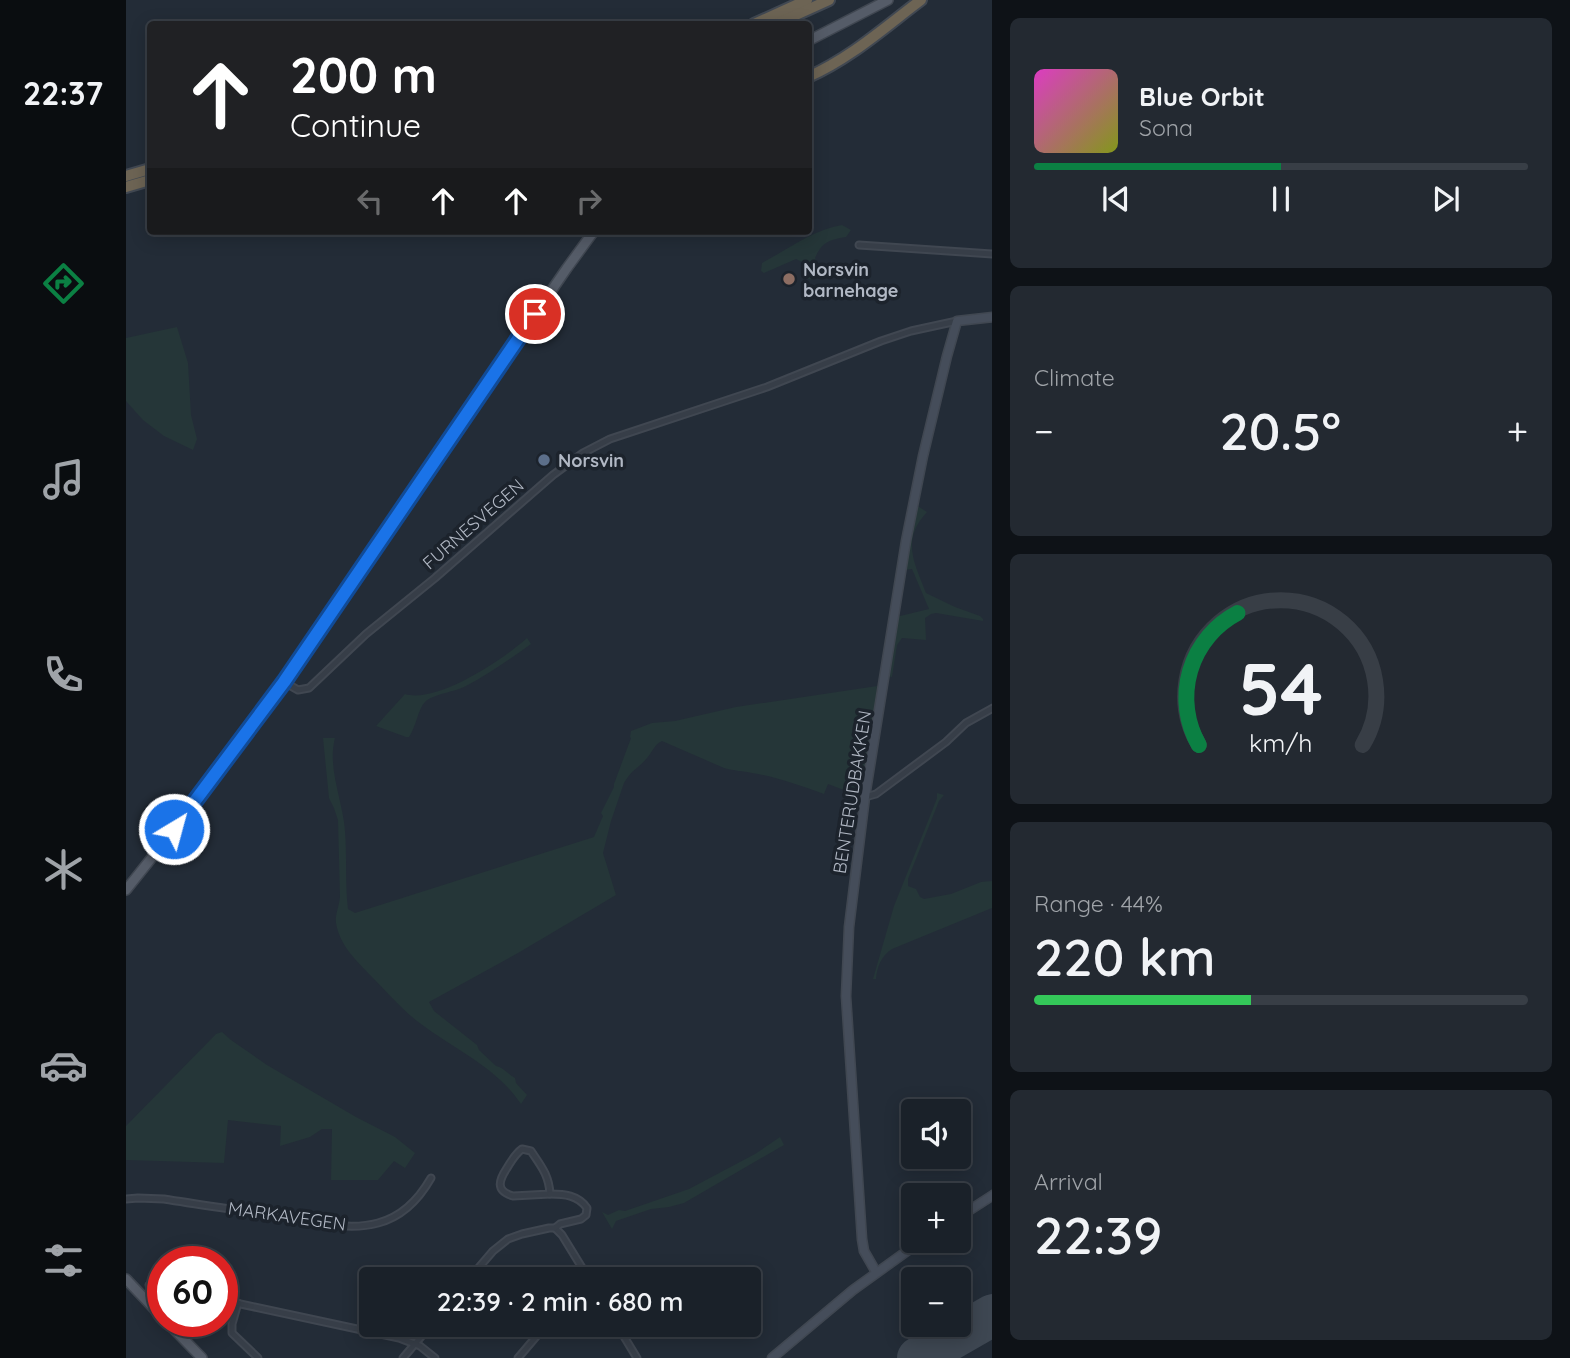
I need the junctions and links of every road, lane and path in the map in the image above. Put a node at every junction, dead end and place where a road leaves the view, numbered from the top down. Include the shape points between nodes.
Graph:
1 (807, 0) edge
2 (829, 0) edge
3 (888, 0) edge
4 (921, 0) edge
5 (761, 21) edge
6 (783, 21) edge
7 (812, 39) edge
8 (812, 75) edge
9 (147, 170) edge
10 (126, 176) edge
11 (147, 181) edge
12 (126, 187) edge
13 (591, 235) edge
14 (859, 245) dead end
15 (992, 254) edge
16 (992, 317) edge
17 (957, 321) junction
18 (284, 682) junction
19 (992, 708) edge
20 (865, 797) junction
21 (126, 890) edge
22 (431, 1178) dead end
23 (550, 1194) junction
24 (992, 1195) edge
25 (126, 1199) edge
26 (971, 1209) edge
27 (555, 1228) junction
28 (904, 1253) edge
29 (479, 1267) edge
30 (580, 1267) edge
31 (876, 1272) junction
32 (126, 1279) edge
33 (147, 1301) edge
34 (238, 1303) edge
35 (182, 1337) edge
36 (236, 1337) edge
37 (421, 1337) edge
38 (535, 1337) edge
39 (624, 1337) edge
40 (416, 1343) junction
41 (202, 1358) edge
42 (258, 1358) edge
43 (403, 1358) edge
44 (435, 1358) edge
45 (518, 1358) edge
46 (637, 1358) edge
47 (772, 1358) edge

1 - 5 highway
2 - 6 highway
3 - 7 main road
4 - 8 highway via 854,51
9 - 10 highway
11 - 12 highway
13 - 18 main road
14 - 15 street
16 - 17 main road, FURNESVEGEN
17 - 18 street, FURNESVEGEN via 881,341 767,387 595,447 553,475 309,688 298,690
17 - 20 main road, BENTERUDBAKKEN via 908,529
18 - 21 main road
19 - 20 street via 966,723 882,790
20 - 31 main road, BENTERUDBAKKEN via 849,927 846,996 862,1239
22 - 25 street, MARKAVEGEN via 400,1213 363,1226 164,1199
23 - 23 street via 513,1196 501,1188 502,1175 518,1151 531,1151 549,1179
23 - 27 street via 575,1197 587,1210 584,1217
24 - 26 main road
27 - 29 street via 508,1239
27 - 30 street
28 - 31 main road
31 - 47 main road
32 - 33 main road
34 - 40 street
35 - 41 main road
36 - 42 street
37 - 40 street
38 - 45 street
39 - 46 street
40 - 43 street
40 - 44 street

